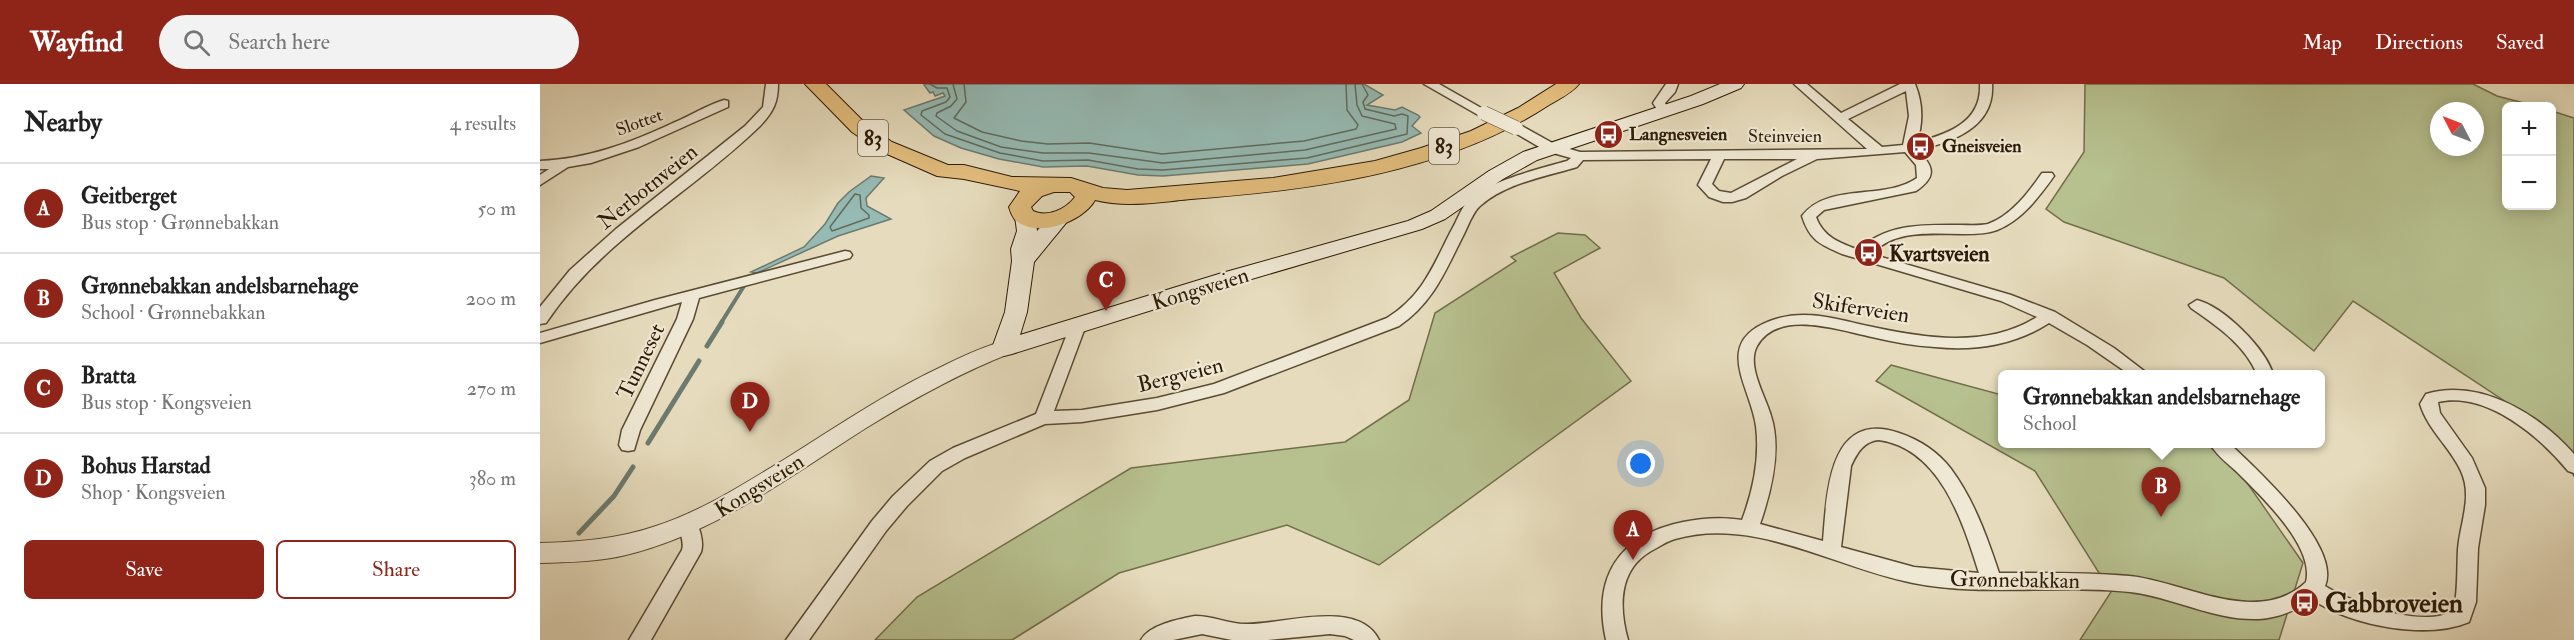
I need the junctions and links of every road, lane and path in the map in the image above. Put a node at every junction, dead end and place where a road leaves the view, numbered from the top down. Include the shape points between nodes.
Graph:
1 (772, 84) edge
2 (814, 84) edge
3 (1430, 84) edge
4 (1569, 84) edge
5 (1672, 84) edge
6 (1735, 84) edge
7 (1800, 84) edge
8 (1909, 84) edge
9 (1986, 84) edge
10 (724, 104) dead end
11 (1664, 111) junction
12 (1839, 118) junction
13 (1551, 148) junction
14 (1908, 148) junction
15 (1878, 151) junction
16 (1719, 155) junction
17 (1816, 155) junction
18 (1580, 156) junction
19 (540, 165) edge
20 (563, 165) junction
21 (945, 171) junction
22 (2047, 176) dead end
23 (540, 181) edge
24 (1309, 181) junction
25 (1050, 186) junction
26 (1083, 190) junction
27 (1023, 213) junction
28 (1066, 216) junction
29 (845, 255) dead end
30 (1862, 255) junction
31 (1023, 261) junction
32 (692, 296) junction
33 (2197, 305) dead end
34 (1016, 312) junction
35 (2049, 316) junction
36 (540, 319) edge
37 (1078, 325) junction
38 (1040, 336) junction
39 (540, 338) edge
40 (1004, 348) junction
41 (2133, 370) edge
42 (2263, 370) edge
43 (1043, 418) junction
44 (628, 445) dead end
45 (2223, 448) edge
46 (2574, 466) edge
47 (688, 526) junction
48 (1749, 528) junction
49 (1831, 552) junction
50 (540, 553) edge
51 (1992, 581) junction
52 (2313, 589) junction
53 (1245, 637) edge
54 (2442, 638) edge
55 (640, 640) edge
56 (797, 640) edge
57 (1152, 640) edge
58 (1368, 640) edge
59 (1617, 640) edge

1 - 36 street, Nerbotnveien via 768,110 578,271 548,304
2 - 21 highway, 83 via 874,139
3 - 13 street, bridge
4 - 24 highway, 83 via 1522,114 1453,144 1384,165
5 - 11 street via 1659,103
6 - 11 main road, Kongsveien
7 - 12 street
8 - 12 street
8 - 14 street via 1914,98 1915,135
9 - 14 street, Steinveien via 1983,110 1966,127
10 - 20 street, Slottet via 650,138
11 - 13 main road, Kongsveien
12 - 15 street
13 - 18 street, Steinveien
13 - 37 main road, Kongsveien via 1516,163 1438,215 1415,225
14 - 15 street, Steinveien
14 - 30 street via 1924,166 1925,176 1910,190 1831,201 1811,214 1811,226 1818,236
15 - 17 street, Steinveien
16 - 17 street, Steinveien
16 - 17 street via 1705,185 1719,195 1735,197
16 - 18 street, Steinveien
18 - 43 street, Bergveien via 1572,164 1495,190 1472,205 1425,294 1393,322 1218,389 1136,408
19 - 20 street, Slottet
20 - 23 street, Slottet
21 - 25 highway, 83 via 1012,184
21 - 27 highway, 83 via 953,179 1006,199
22 - 30 street via 2030,198 2000,224 1990,228 1903,232 1876,242
24 - 26 highway, 83 via 1134,196
24 - 28 highway, 83 via 1252,193
25 - 26 highway, 83
25 - 27 highway via 1027,196 1022,201
26 - 28 highway via 1084,202
27 - 28 highway, 83 via 1036,220
27 - 31 main road via 1027,231
28 - 31 main road
29 - 32 street, Tunneset
30 - 35 street via 1991,293
31 - 34 main road
32 - 39 street, Tunneset
32 - 44 street, Tunneset via 685,319 627,437
33 - 42 street via 2237,333
34 - 38 main road
34 - 40 main road
35 - 41 street
35 - 48 street, Skiferveien via 2015,335 1971,341 1922,340 1818,320 1789,321 1768,328 1752,341 1746,353 1765,434 1758,503
37 - 38 main road, Kongsveien
37 - 43 street
38 - 40 main road, Kongsveien
40 - 47 street, Kongsveien via 906,394
43 - 56 street, Bergveien via 959,453 919,481 879,526
45 - 52 street via 2292,521 2316,566
46 - 54 street via 2537,428 2504,409 2469,398 2432,398 2432,414 2469,470 2476,492 2465,608 2462,617
47 - 50 street, Kongsveien via 605,551
47 - 55 street via 691,552
48 - 49 street, Grønnebakkan
48 - 59 street, Grønnebakkan via 1711,525 1667,532 1629,556 1612,590
49 - 51 street, Grønnebakkan via 1888,570 1962,581
49 - 51 street via 1840,478 1847,455 1860,440 1881,434 1915,448 1950,481 1967,512
51 - 52 street, Grønnebakkan via 2069,580 2142,585 2244,610 2274,609
52 - 54 street via 2335,606 2378,628
53 - 57 street via 1198,625 1176,628
53 - 58 street via 1334,625 1351,627

